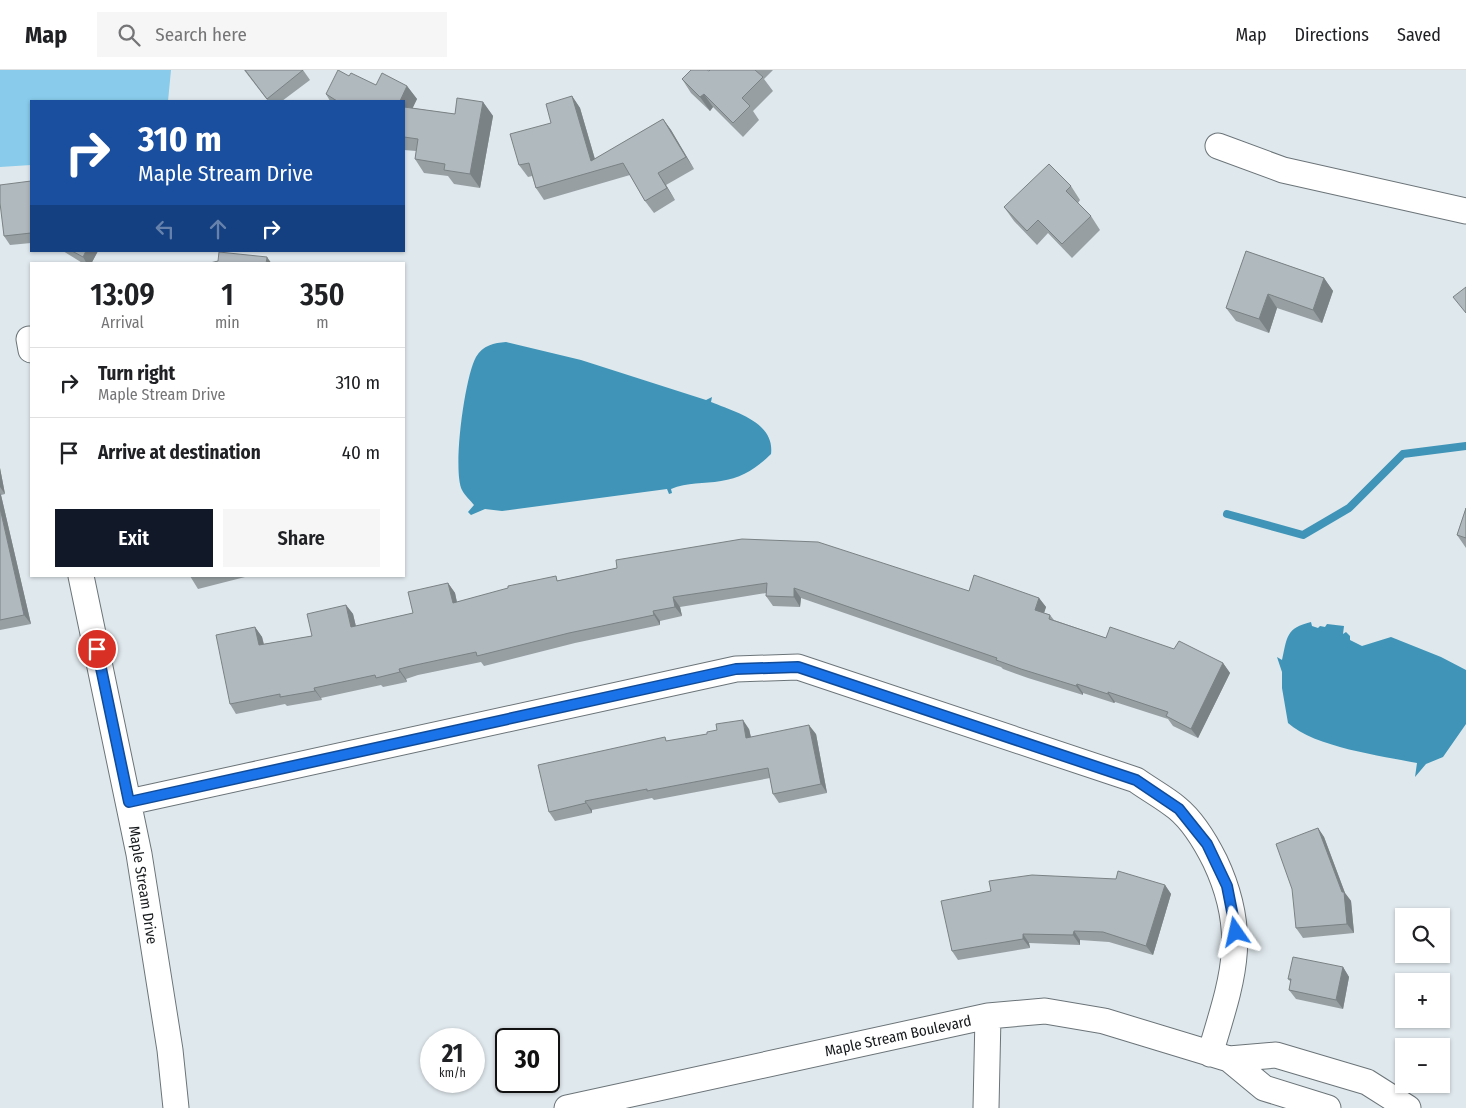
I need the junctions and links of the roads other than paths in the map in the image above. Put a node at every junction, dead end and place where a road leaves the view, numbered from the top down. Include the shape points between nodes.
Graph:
1 (1218, 146) dead end
2 (1466, 211) edge
3 (81, 577) edge
4 (129, 802) junction
5 (988, 1016) junction
6 (1220, 1056) junction
7 (176, 1108) edge
8 (567, 1108) edge
9 (986, 1108) edge
10 (1328, 1108) edge
11 (1408, 1108) edge

1 - 2 street via 1283,170
3 - 4 street, Maple Stream Drive
4 - 6 street via 736,669 798,667 1136,780 1179,809 1207,844 1227,886 1236,932
4 - 7 street, Maple Stream Drive
5 - 6 street, Maple Stream Boulevard via 1045,1011 1104,1021
5 - 8 street, Maple Stream Boulevard
5 - 9 street
6 - 10 street, Maple Stream Boulevard via 1264,1088
6 - 11 street, Maple Stream Boulevard via 1276,1055 1367,1082

